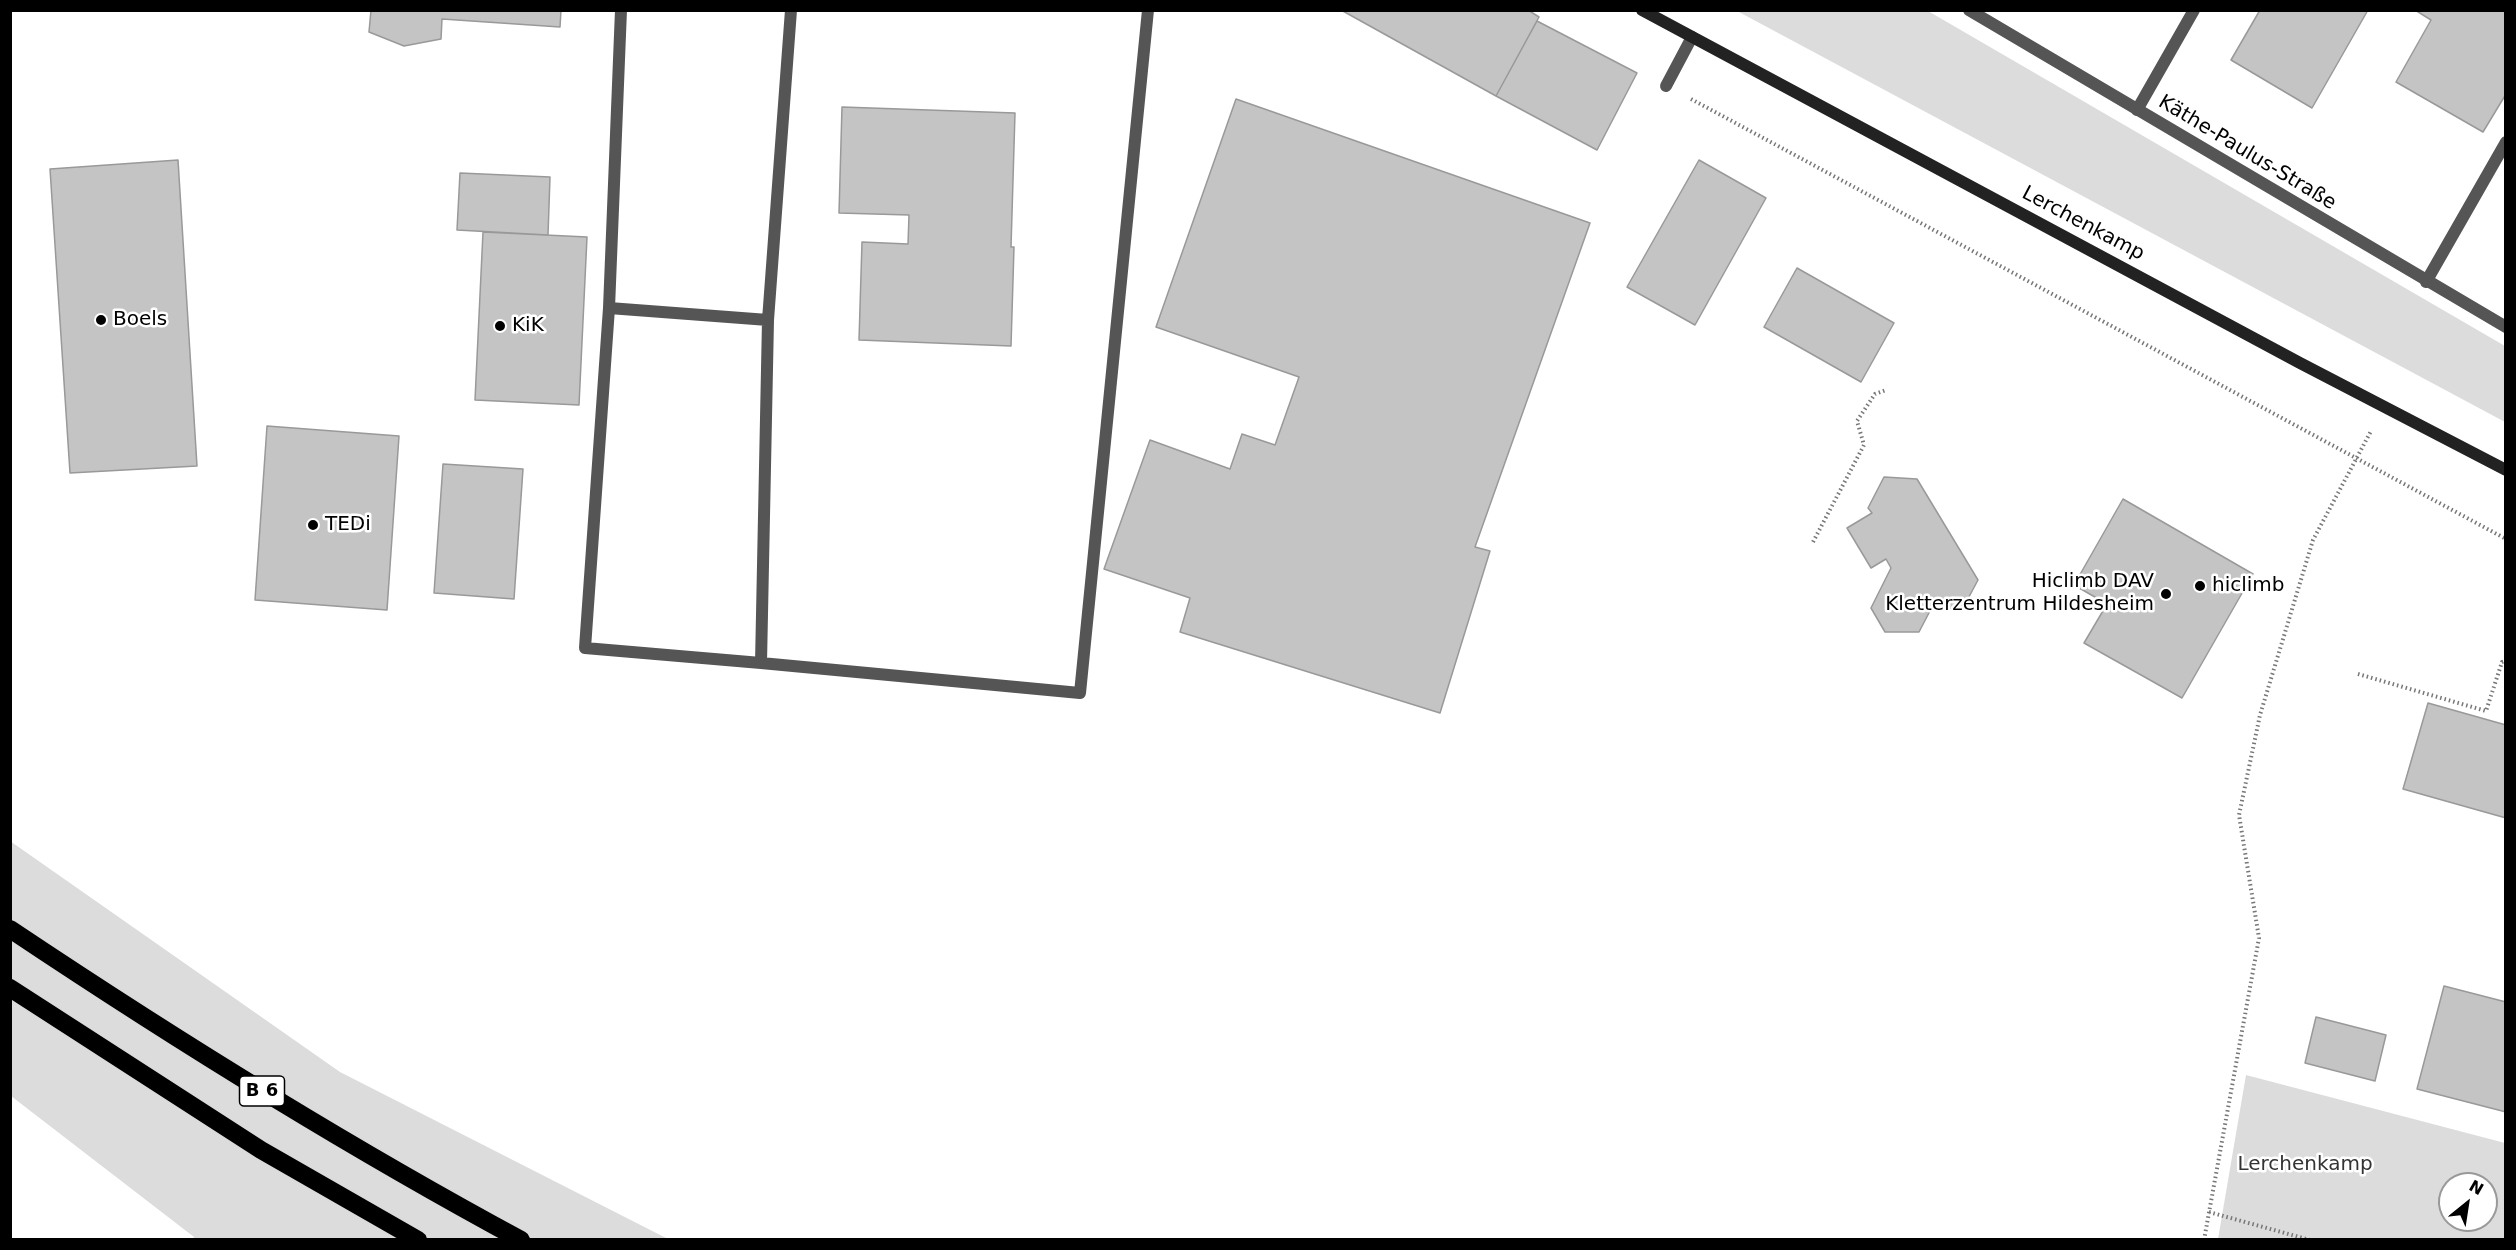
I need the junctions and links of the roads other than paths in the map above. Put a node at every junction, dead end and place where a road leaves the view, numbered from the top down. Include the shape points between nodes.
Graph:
1 (621, 10) edge
2 (791, 10) edge
3 (1148, 10) edge
4 (1642, 10) edge
5 (1969, 10) edge
6 (2194, 10) edge
7 (1692, 37) junction
8 (1666, 86) road end
9 (2137, 110) junction
10 (2505, 142) edge
11 (2426, 282) junction
12 (609, 308) junction
13 (768, 320) junction
14 (2505, 327) edge
15 (2505, 470) edge
16 (761, 663) junction
17 (10, 929) edge
18 (10, 988) edge
19 (418, 1239) edge
20 (521, 1239) edge

1 - 12 street
2 - 13 street
3 - 16 street via 1080,693
4 - 7 street, Lerchenkamp
5 - 9 street, Käthe-Paulus-Straße
6 - 9 street
7 - 8 street
7 - 15 street, Lerchenkamp
9 - 11 street, Käthe-Paulus-Straße
10 - 11 street
11 - 14 street, Käthe-Paulus-Straße
12 - 13 street
12 - 16 street via 585,648
13 - 16 street
17 - 20 highway, B 6 via 285,1105
18 - 19 highway, B 6 via 261,1150

